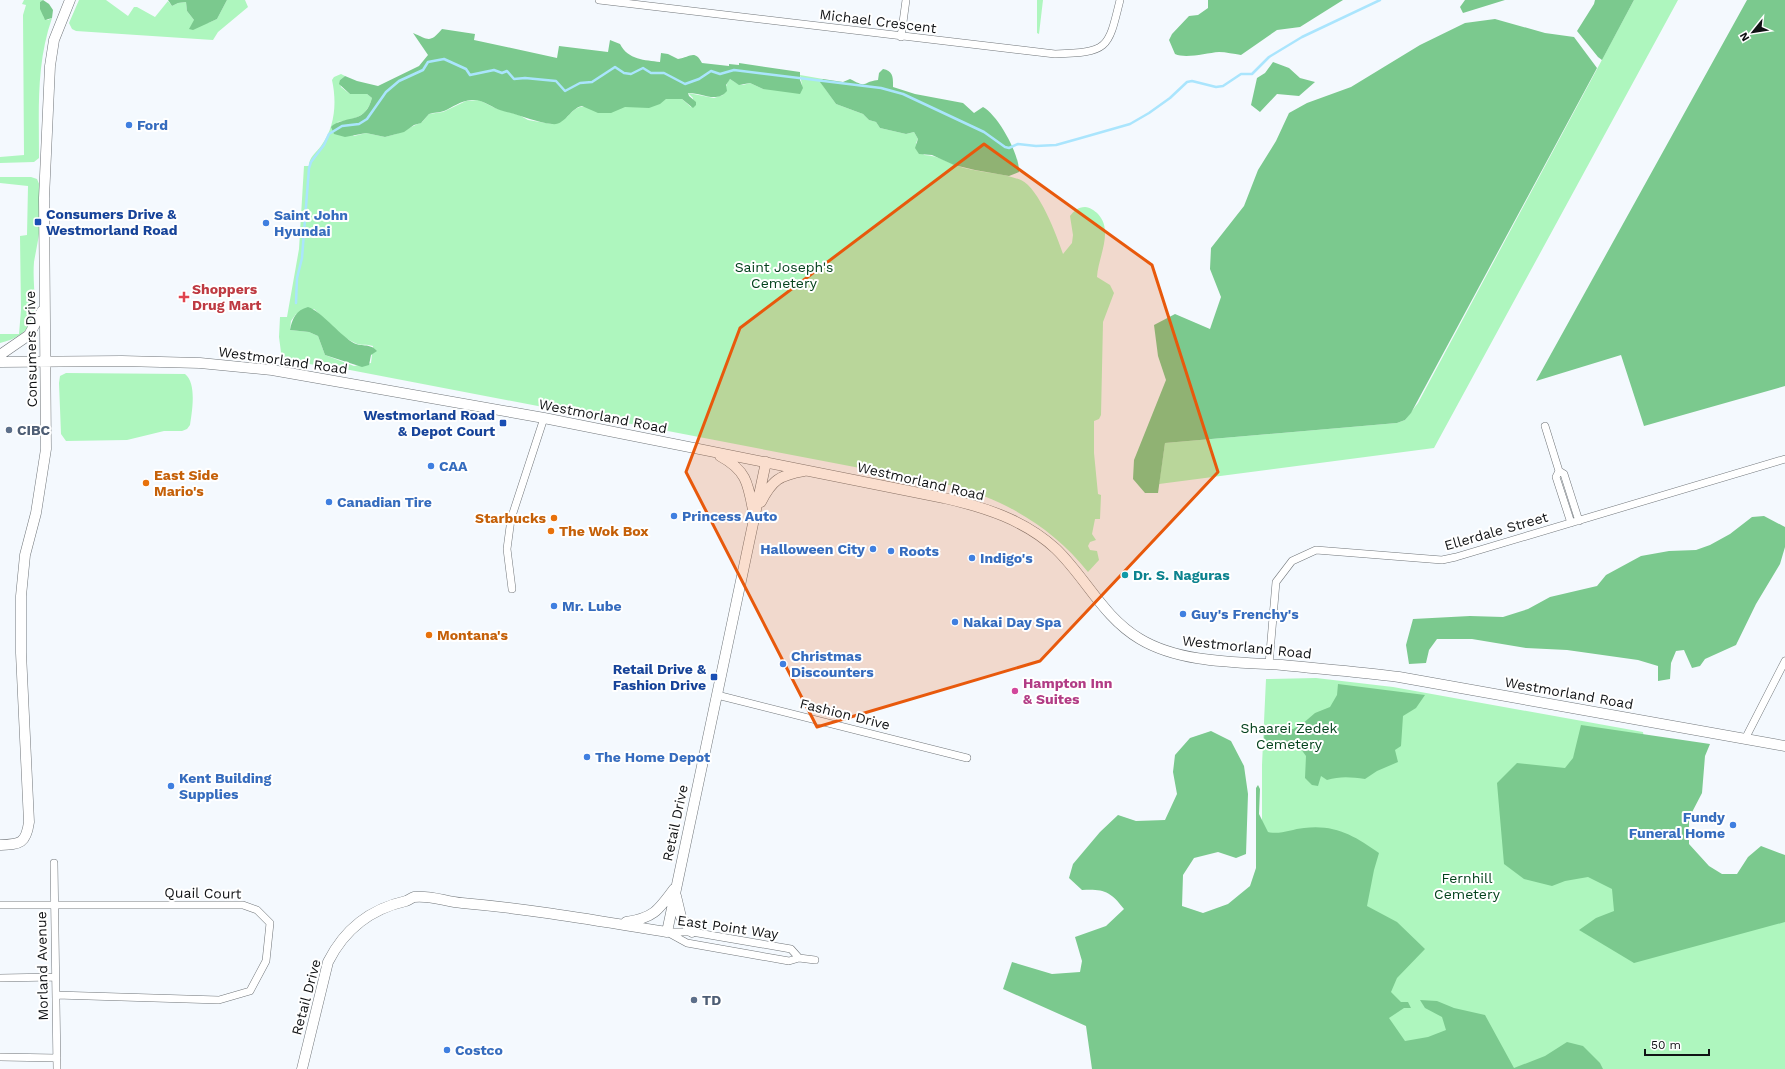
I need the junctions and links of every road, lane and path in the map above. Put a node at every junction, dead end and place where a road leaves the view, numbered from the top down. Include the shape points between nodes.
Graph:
1 (70, 0) edge
2 (599, 0) edge
3 (906, 0) edge
4 (1120, 0) edge
5 (901, 37) junction
6 (44, 305) junction
7 (0, 355) edge
8 (45, 361) junction
9 (0, 362) edge
10 (544, 418) junction
11 (1545, 426) dead end
12 (710, 451) junction
13 (1785, 459) edge
14 (766, 462) junction
15 (811, 470) junction
16 (1559, 471) junction
17 (755, 516) junction
18 (1579, 520) junction
19 (1571, 523) junction
20 (512, 589) dead end
21 (1785, 662) edge
22 (1269, 664) junction
23 (717, 695) junction
24 (1745, 739) junction
25 (1785, 746) edge
26 (967, 758) dead end
27 (0, 845) edge
28 (54, 863) dead end
29 (675, 888) junction
30 (0, 905) edge
31 (54, 906) junction
32 (616, 924) junction
33 (667, 932) junction
34 (692, 932) junction
35 (799, 958) junction
36 (815, 960) dead end
37 (55, 977) junction
38 (0, 978) edge
39 (56, 995) junction
40 (0, 1057) edge
41 (57, 1058) junction
42 (57, 1069) edge
43 (302, 1069) edge

1 - 6 street, Consumers Drive via 54,40 50,66 44,198
2 - 5 street, Michael Crescent
3 - 5 street
4 - 5 street, Michael Crescent via 1111,37 1099,48 1088,52 1046,54
6 - 7 street via 29,335
6 - 8 street, Consumers Drive
8 - 9 street, Westmorland Road
8 - 10 street, Westmorland Road via 138,361 227,365 366,386
8 - 27 street, Consumers Drive via 45,465 25,555 21,596 28,833 18,844
10 - 12 street, Westmorland Road
10 - 20 street via 511,519 507,549
11 - 16 street
12 - 14 street, Westmorland Road
12 - 17 street via 730,461 745,476
13 - 18 street, Ellerdale Street
14 - 15 street, Westmorland Road
14 - 17 street, Retail Drive
15 - 17 street via 784,475 775,481
15 - 22 street, Westmorland Road via 970,504 1022,524 1056,549 1115,620 1139,639 1161,649 1184,655
16 - 18 street via 1564,474
16 - 19 street via 1556,477
17 - 23 street, Retail Drive
18 - 19 street, Ellerdale Street
19 - 22 street, Ellerdale Street via 1442,560 1316,550 1292,562 1276,582
21 - 24 street
22 - 24 street, Westmorland Road via 1399,677
23 - 26 street, Fashion Drive
23 - 29 street, Retail Drive
24 - 25 street, Westmorland Road
28 - 31 street, Morland Avenue
29 - 32 street via 655,914 643,920
29 - 33 street, Retail Drive
29 - 34 street via 680,912
30 - 31 street
31 - 37 street, Morland Avenue
31 - 39 street, Quail Court via 242,905 257,910 270,923 266,961 250,991 219,1000
32 - 33 street, Retail Drive
32 - 43 street, Retail Drive via 508,906 453,902 413,904 406,901 390,904 364,918 342,938 328,962
33 - 34 street, East Point Way
33 - 35 street, East Point Way via 687,943 789,961
34 - 35 street, East Point Way via 791,949
35 - 36 street, East Point Way
37 - 38 street
37 - 39 street, Morland Avenue
39 - 41 street, Morland Avenue
40 - 41 street
41 - 42 street, Morland Avenue

